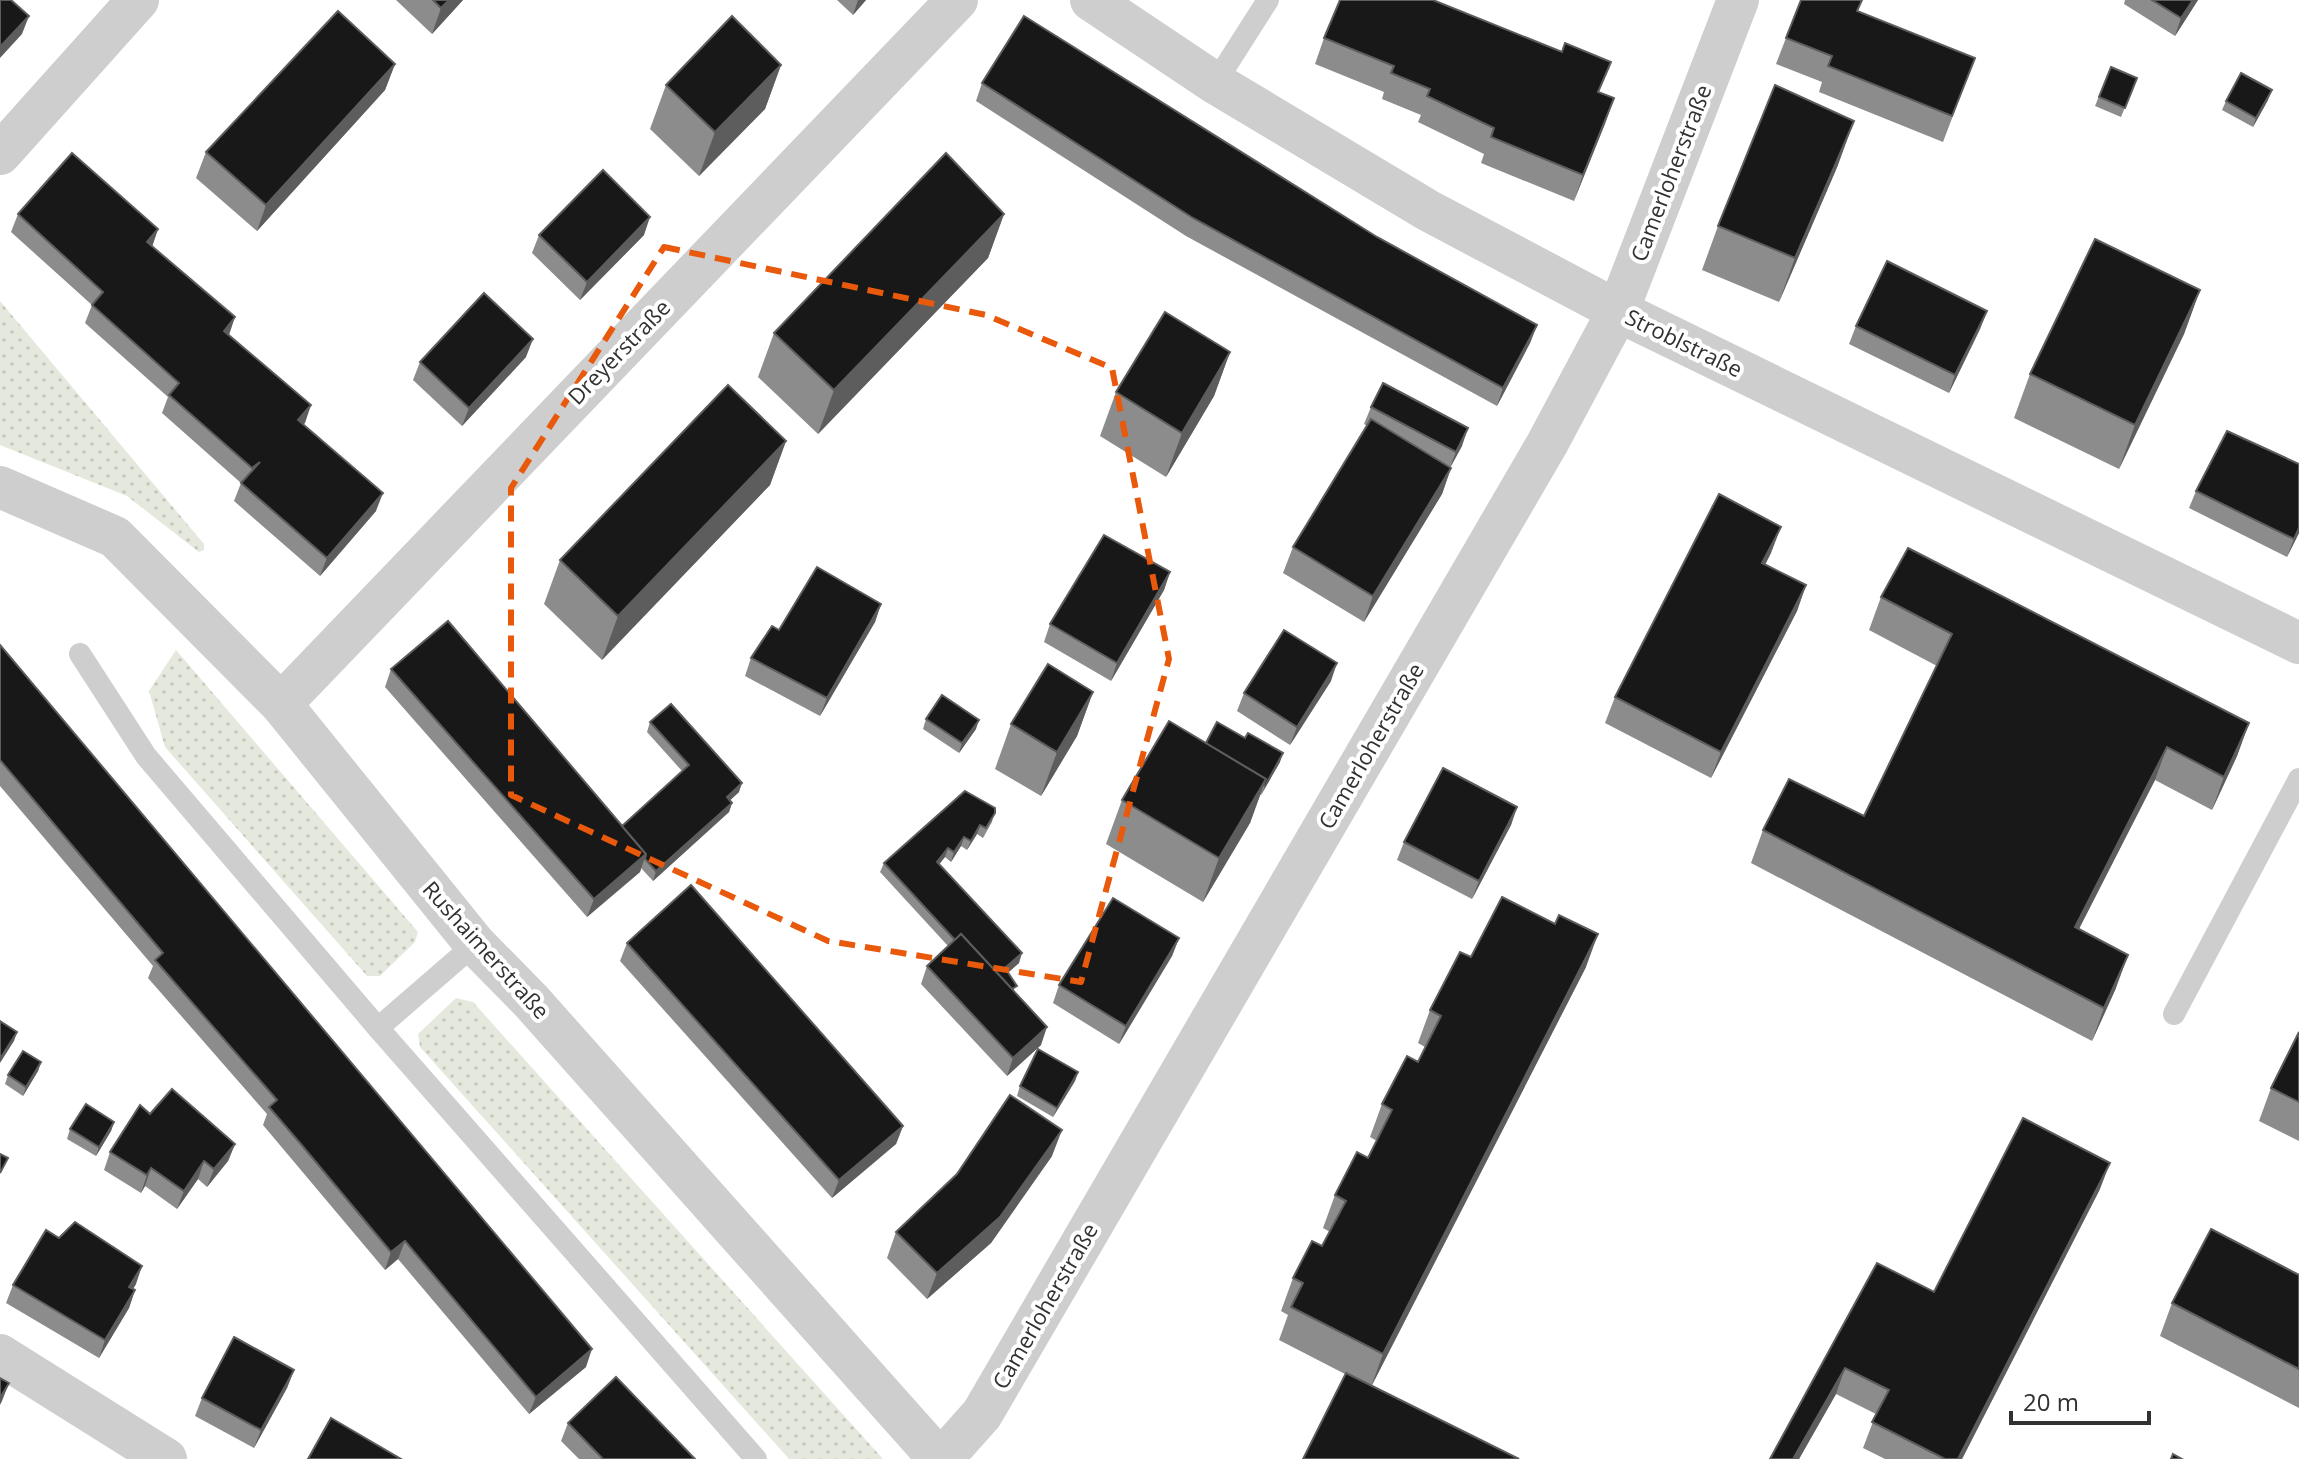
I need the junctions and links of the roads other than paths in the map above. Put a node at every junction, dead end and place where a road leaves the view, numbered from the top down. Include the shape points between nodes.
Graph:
1 (138, 0) edge
2 (957, 0) edge
3 (1091, 0) edge
4 (1268, 0) edge
5 (1738, 0) edge
6 (1215, 83) junction
7 (0, 154) edge
8 (1618, 311) junction
9 (0, 487) edge
10 (2299, 643) edge
11 (80, 654) dead end
12 (281, 704) junction
13 (2299, 779) edge
14 (475, 944) junction
15 (2174, 1014) dead end
16 (378, 1028) junction
17 (0, 1355) edge
18 (166, 1459) edge
19 (756, 1459) edge
20 (940, 1459) edge

1 - 7 street
2 - 12 street, Dreyerstraße
3 - 6 street, Stroblstraße
4 - 6 lane
5 - 8 street, Camerloherstraße
6 - 8 street, Stroblstraße via 1429,211
8 - 10 street, Stroblstraße
8 - 20 street, Camerloherstraße via 1531,472 982,1414
9 - 12 street, Rushaimerstraße via 115,537
11 - 16 lane via 146,756
12 - 14 street, Rushaimerstraße
13 - 15 lane
14 - 16 lane
14 - 20 street, Rushaimerstraße
16 - 19 lane
17 - 18 street

